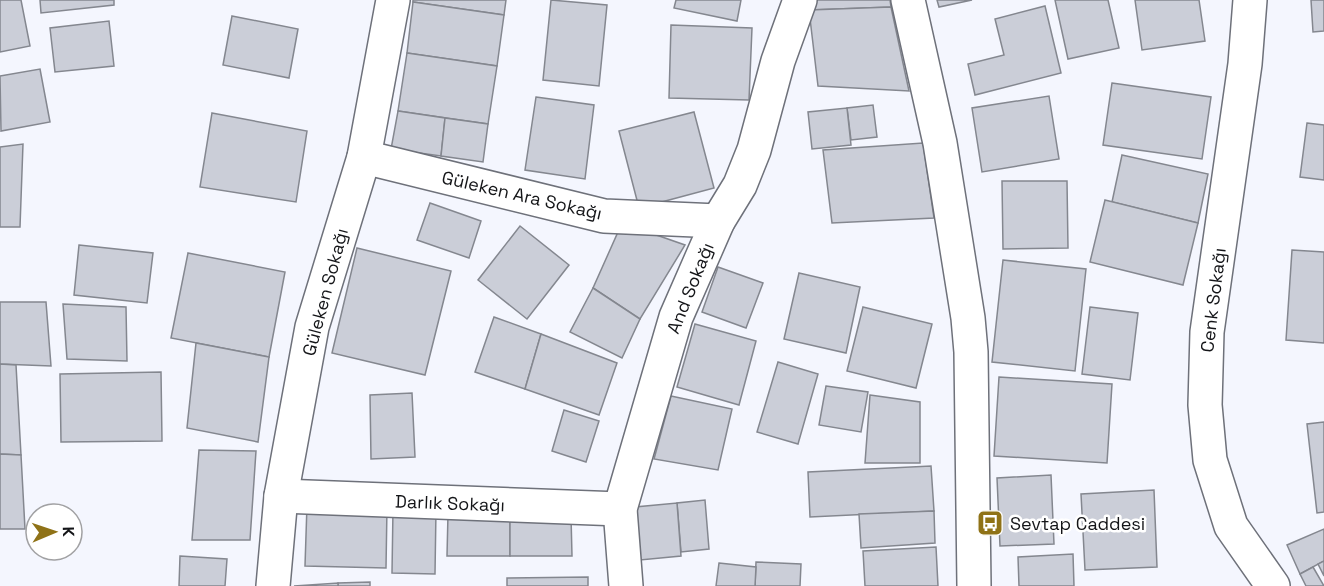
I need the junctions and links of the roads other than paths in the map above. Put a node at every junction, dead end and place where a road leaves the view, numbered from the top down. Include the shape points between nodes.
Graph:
1 (393, 0) edge
2 (800, 0) edge
3 (908, 0) edge
4 (1250, 0) edge
5 (364, 157) junction
6 (718, 220) junction
7 (281, 496) junction
8 (620, 509) junction
9 (273, 586) edge
10 (626, 586) edge
11 (974, 586) edge
12 (1273, 586) edge

1 - 5 street, Güleken Sokağı
2 - 6 street, And Sokağı via 778,61 754,150 740,185
3 - 11 street via 940,143 968,318
4 - 12 street, Cenk Sokağı via 1245,64 1207,332 1205,405 1210,460 1231,526
5 - 6 street, Güleken Ara Sokağı via 604,216
5 - 7 street, Güleken Sokağı via 312,327
6 - 8 street, And Sokağı via 676,316
7 - 8 street, Darlık Sokağı
7 - 9 street, Güleken Sokağı
8 - 10 street, And Sokağı

